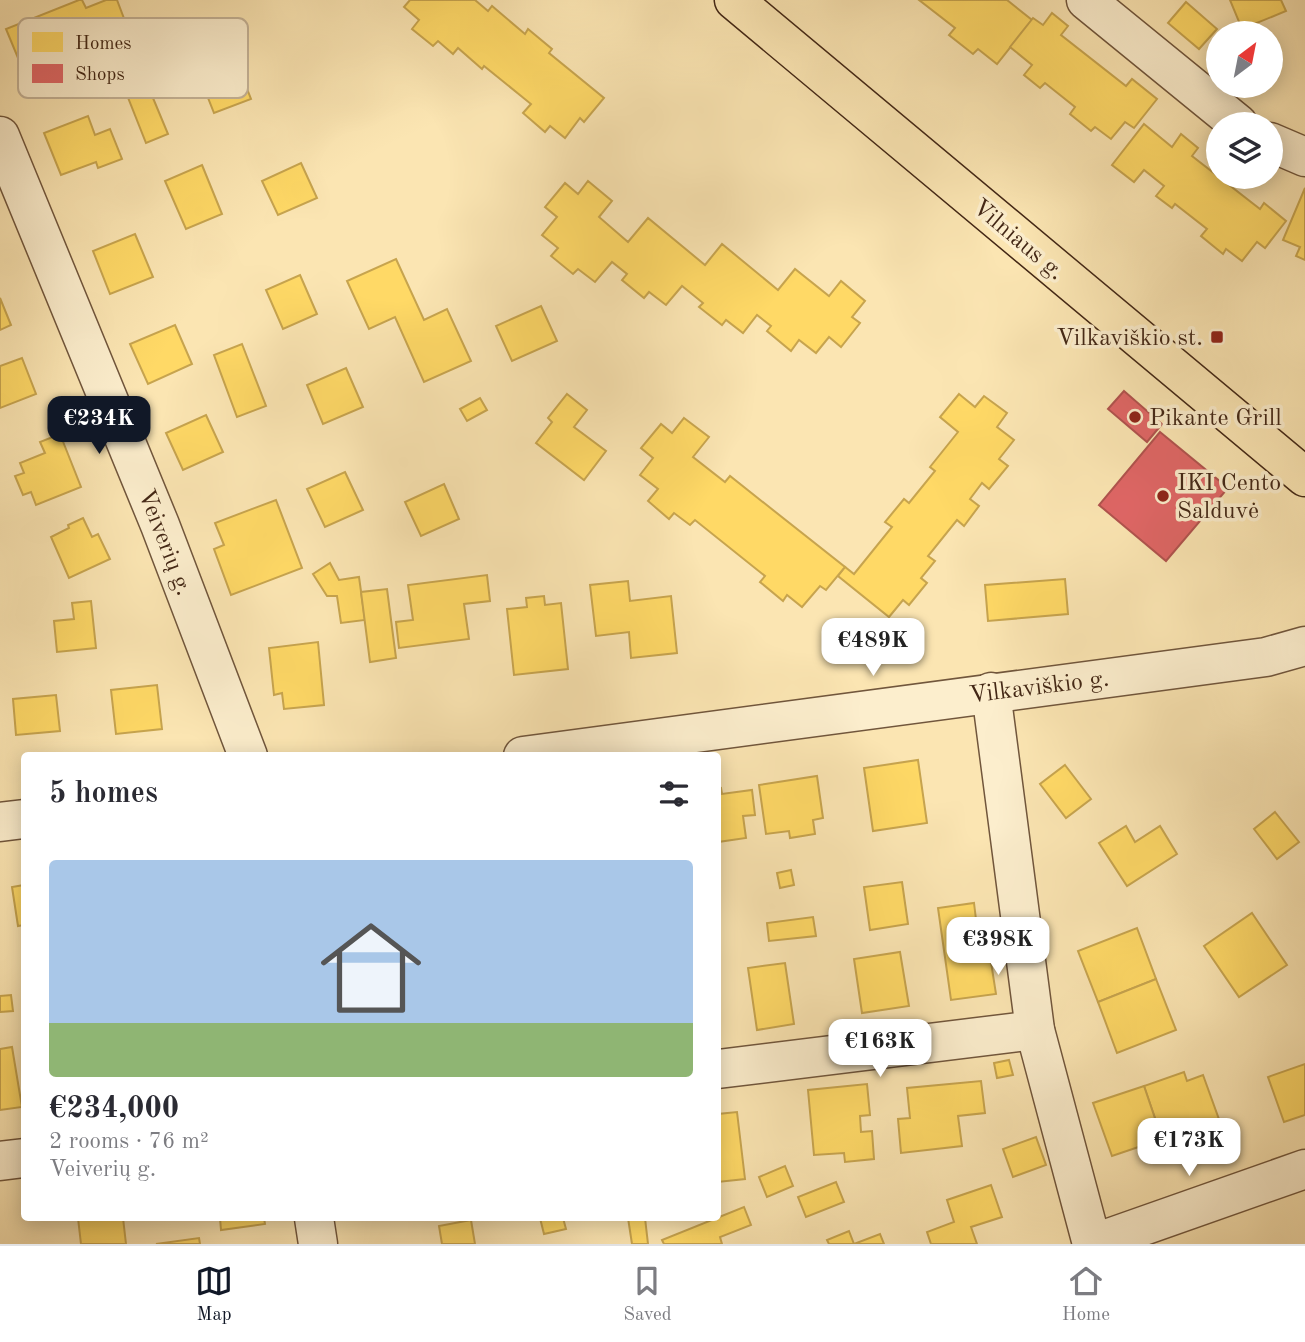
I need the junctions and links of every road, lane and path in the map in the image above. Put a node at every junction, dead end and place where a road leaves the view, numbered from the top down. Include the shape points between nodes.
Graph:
1 (1086, 0) edge
2 (737, 1) edge
3 (1223, 112) edge
4 (0, 136) edge
5 (1283, 148) edge
6 (1305, 157) edge
7 (1305, 477) edge
8 (1305, 646) edge
9 (991, 692) junction
10 (246, 752) edge
11 (552, 752) edge
12 (21, 819) edge
13 (0, 822) edge
14 (1035, 1030) junction
15 (721, 1069) edge
16 (21, 1158) edge
17 (0, 1161) edge
18 (1305, 1169) edge
19 (314, 1221) edge
20 (318, 1244) edge
21 (1092, 1244) edge

1 - 3 street
2 - 7 highway, Vilniaus g.
4 - 10 street, Veiverių g. via 160,525
5 - 6 street
8 - 9 street, Vilkaviškio g. via 1266,657
9 - 11 street, Vilkaviškio g.
9 - 14 street
12 - 13 street
14 - 15 street
14 - 21 street
16 - 17 street
18 - 21 street
19 - 20 street

